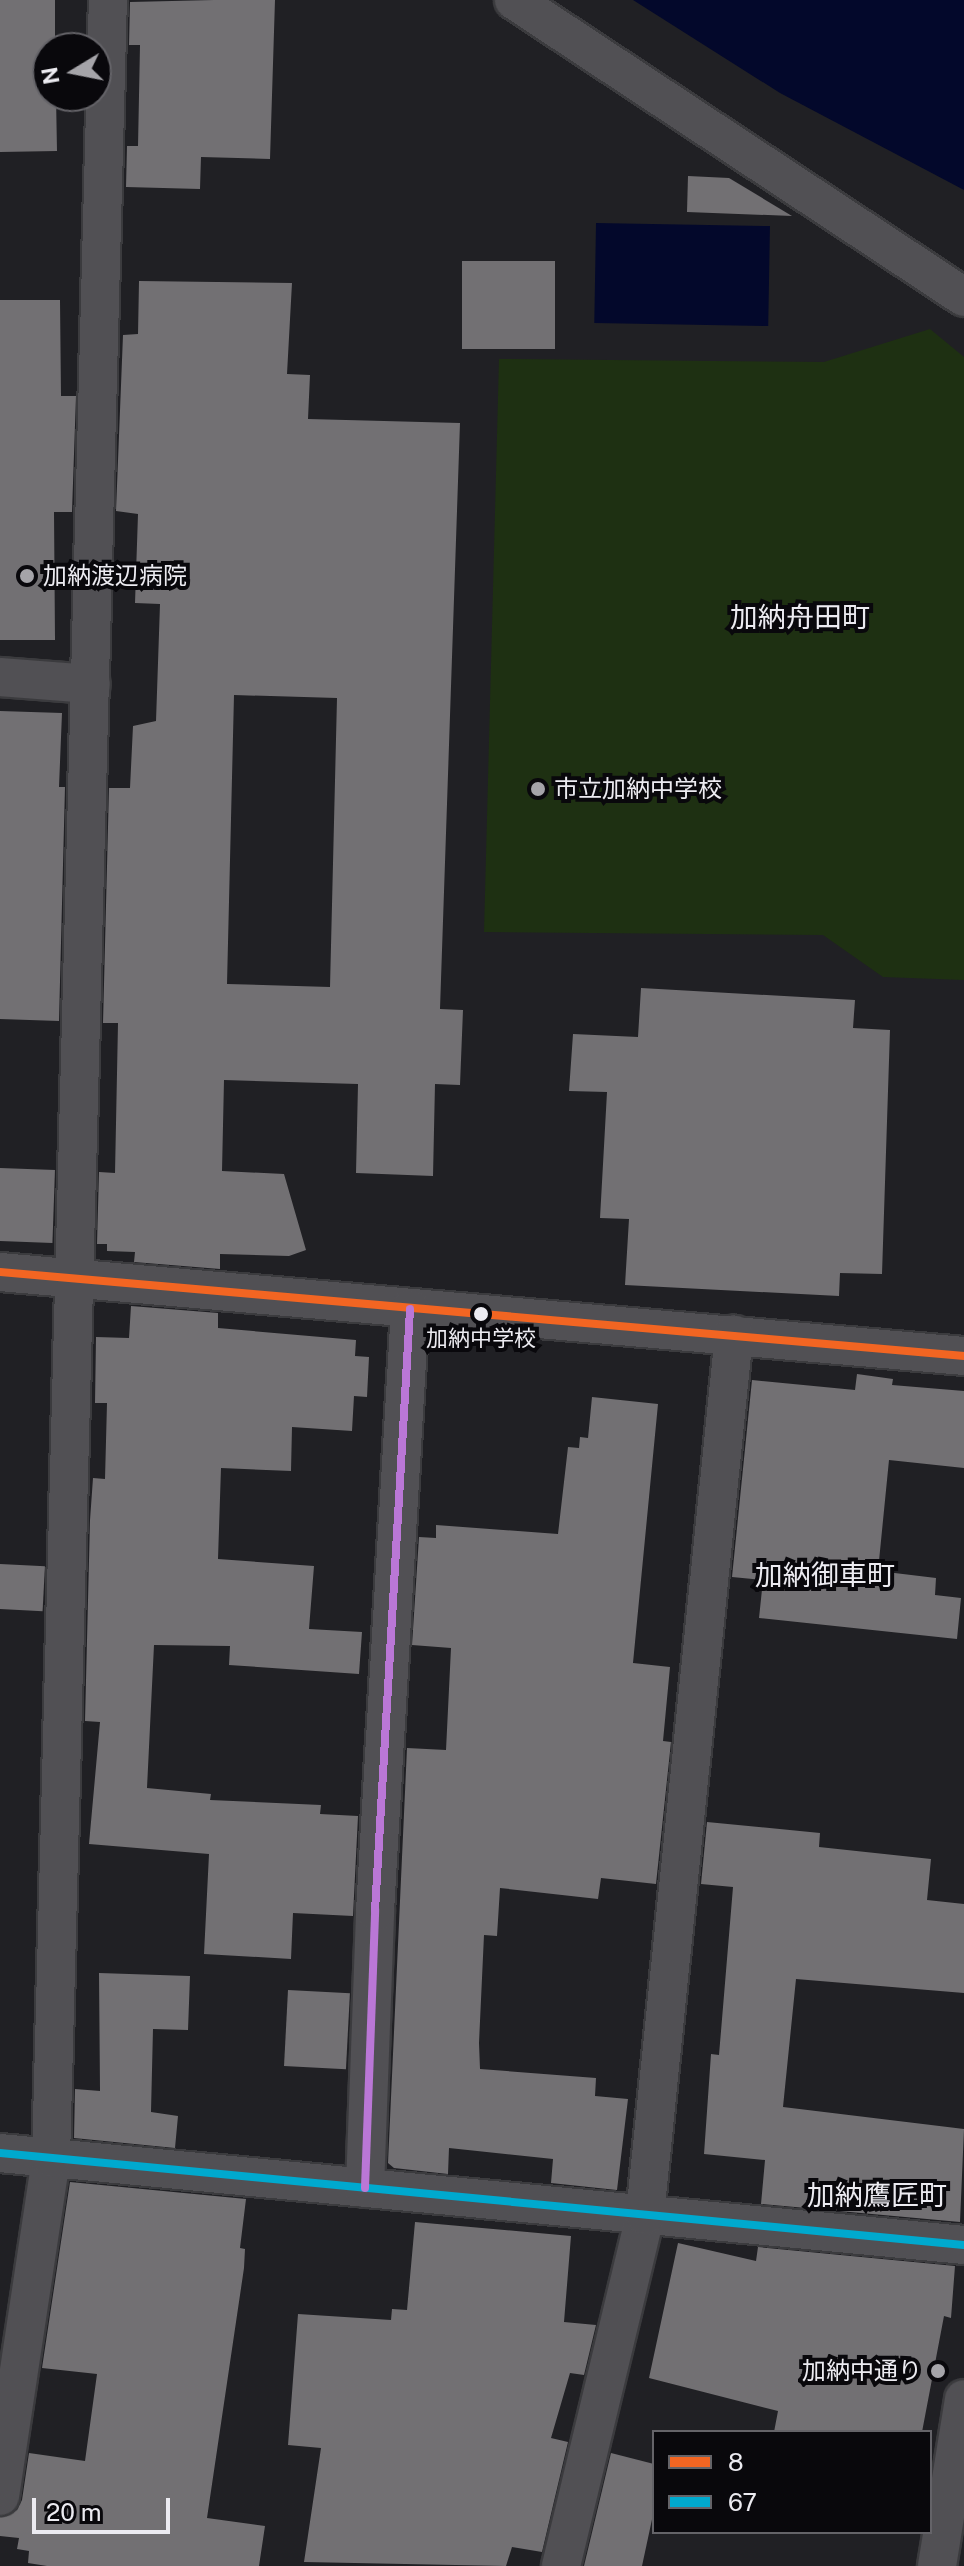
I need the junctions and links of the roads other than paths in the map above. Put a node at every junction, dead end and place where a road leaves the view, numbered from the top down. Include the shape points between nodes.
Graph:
1 (108, 0) edge
2 (514, 0) edge
3 (964, 297) edge
4 (0, 677) edge
5 (91, 684) junction
6 (0, 1272) edge
7 (76, 1278) junction
8 (410, 1309) junction
9 (734, 1334) junction
10 (964, 1356) edge
11 (0, 2153) edge
12 (51, 2158) junction
13 (365, 2188) junction
14 (645, 2215) junction
15 (964, 2245) edge
16 (964, 2399) edge
17 (0, 2496) edge
18 (561, 2566) edge
19 (937, 2566) edge

1 - 5 street
2 - 3 street
4 - 5 street
5 - 7 street
6 - 7 street
7 - 8 street
7 - 12 street
8 - 9 street
8 - 13 street via 375,1895
9 - 10 street
9 - 14 street
11 - 12 street
12 - 13 street
12 - 17 street
13 - 14 street
14 - 15 street
14 - 18 street
16 - 19 street

